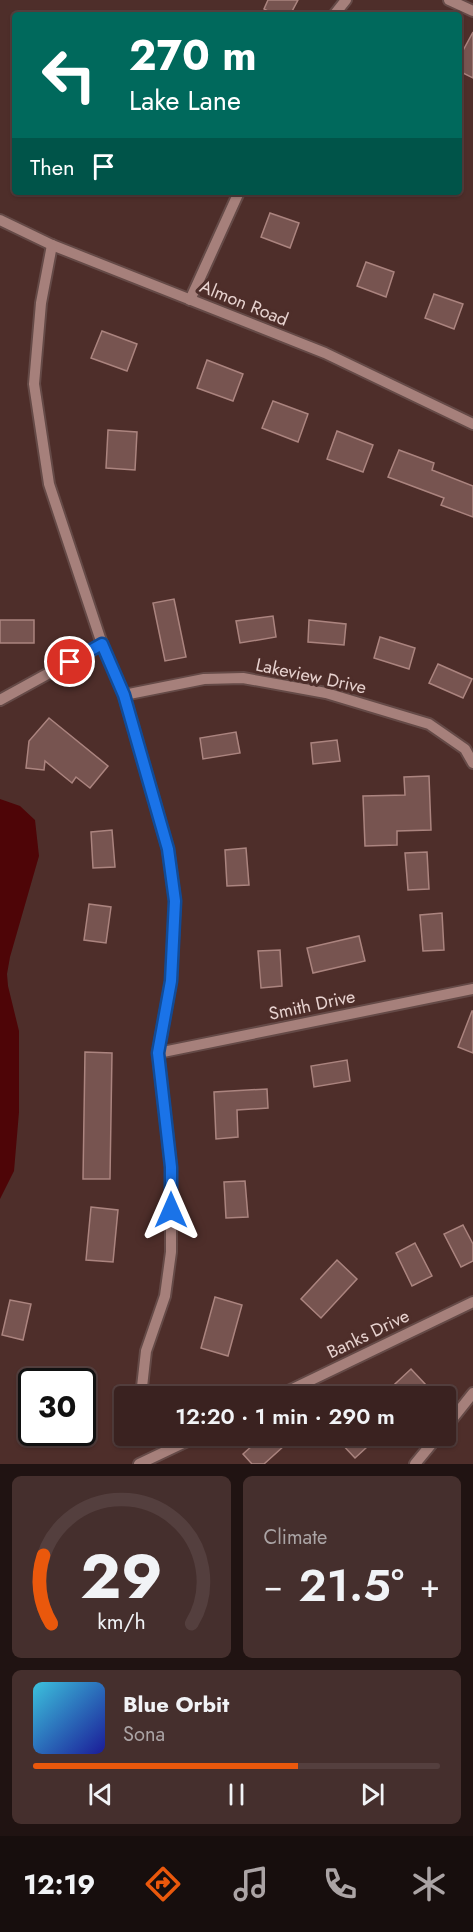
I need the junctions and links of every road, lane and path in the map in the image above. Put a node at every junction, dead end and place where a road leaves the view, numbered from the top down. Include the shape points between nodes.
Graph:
1 (346, 0) edge
2 (449, 0) edge
3 (473, 11) edge
4 (336, 12) edge
5 (238, 195) edge
6 (0, 220) edge
7 (52, 245) junction
8 (190, 300) junction
9 (473, 424) edge
10 (102, 644) junction
11 (124, 695) junction
12 (0, 700) edge
13 (473, 764) edge
14 (473, 989) edge
15 (158, 1053) junction
16 (473, 1302) edge
17 (142, 1386) edge
18 (299, 1386) edge
19 (473, 1393) edge
20 (456, 1414) edge
21 (177, 1446) edge
22 (430, 1446) edge
23 (139, 1464) edge
24 (415, 1464) edge

1 - 4 street
2 - 3 street
5 - 8 street
6 - 7 street, Almon Road
7 - 8 street, Almon Road
7 - 10 street via 41,303 34,384 49,484
8 - 9 street, Almon Road via 325,353
10 - 11 street
10 - 12 street
11 - 13 street, Lakeview Drive via 204,679 243,678 326,693 429,724 465,750
11 - 15 street via 168,849 175,901 171,981
14 - 15 street, Smith Drive
15 - 17 street via 171,1167 171,1252 165,1296 146,1351
16 - 18 street, Banks Drive
19 - 20 street
21 - 23 street
22 - 24 street

